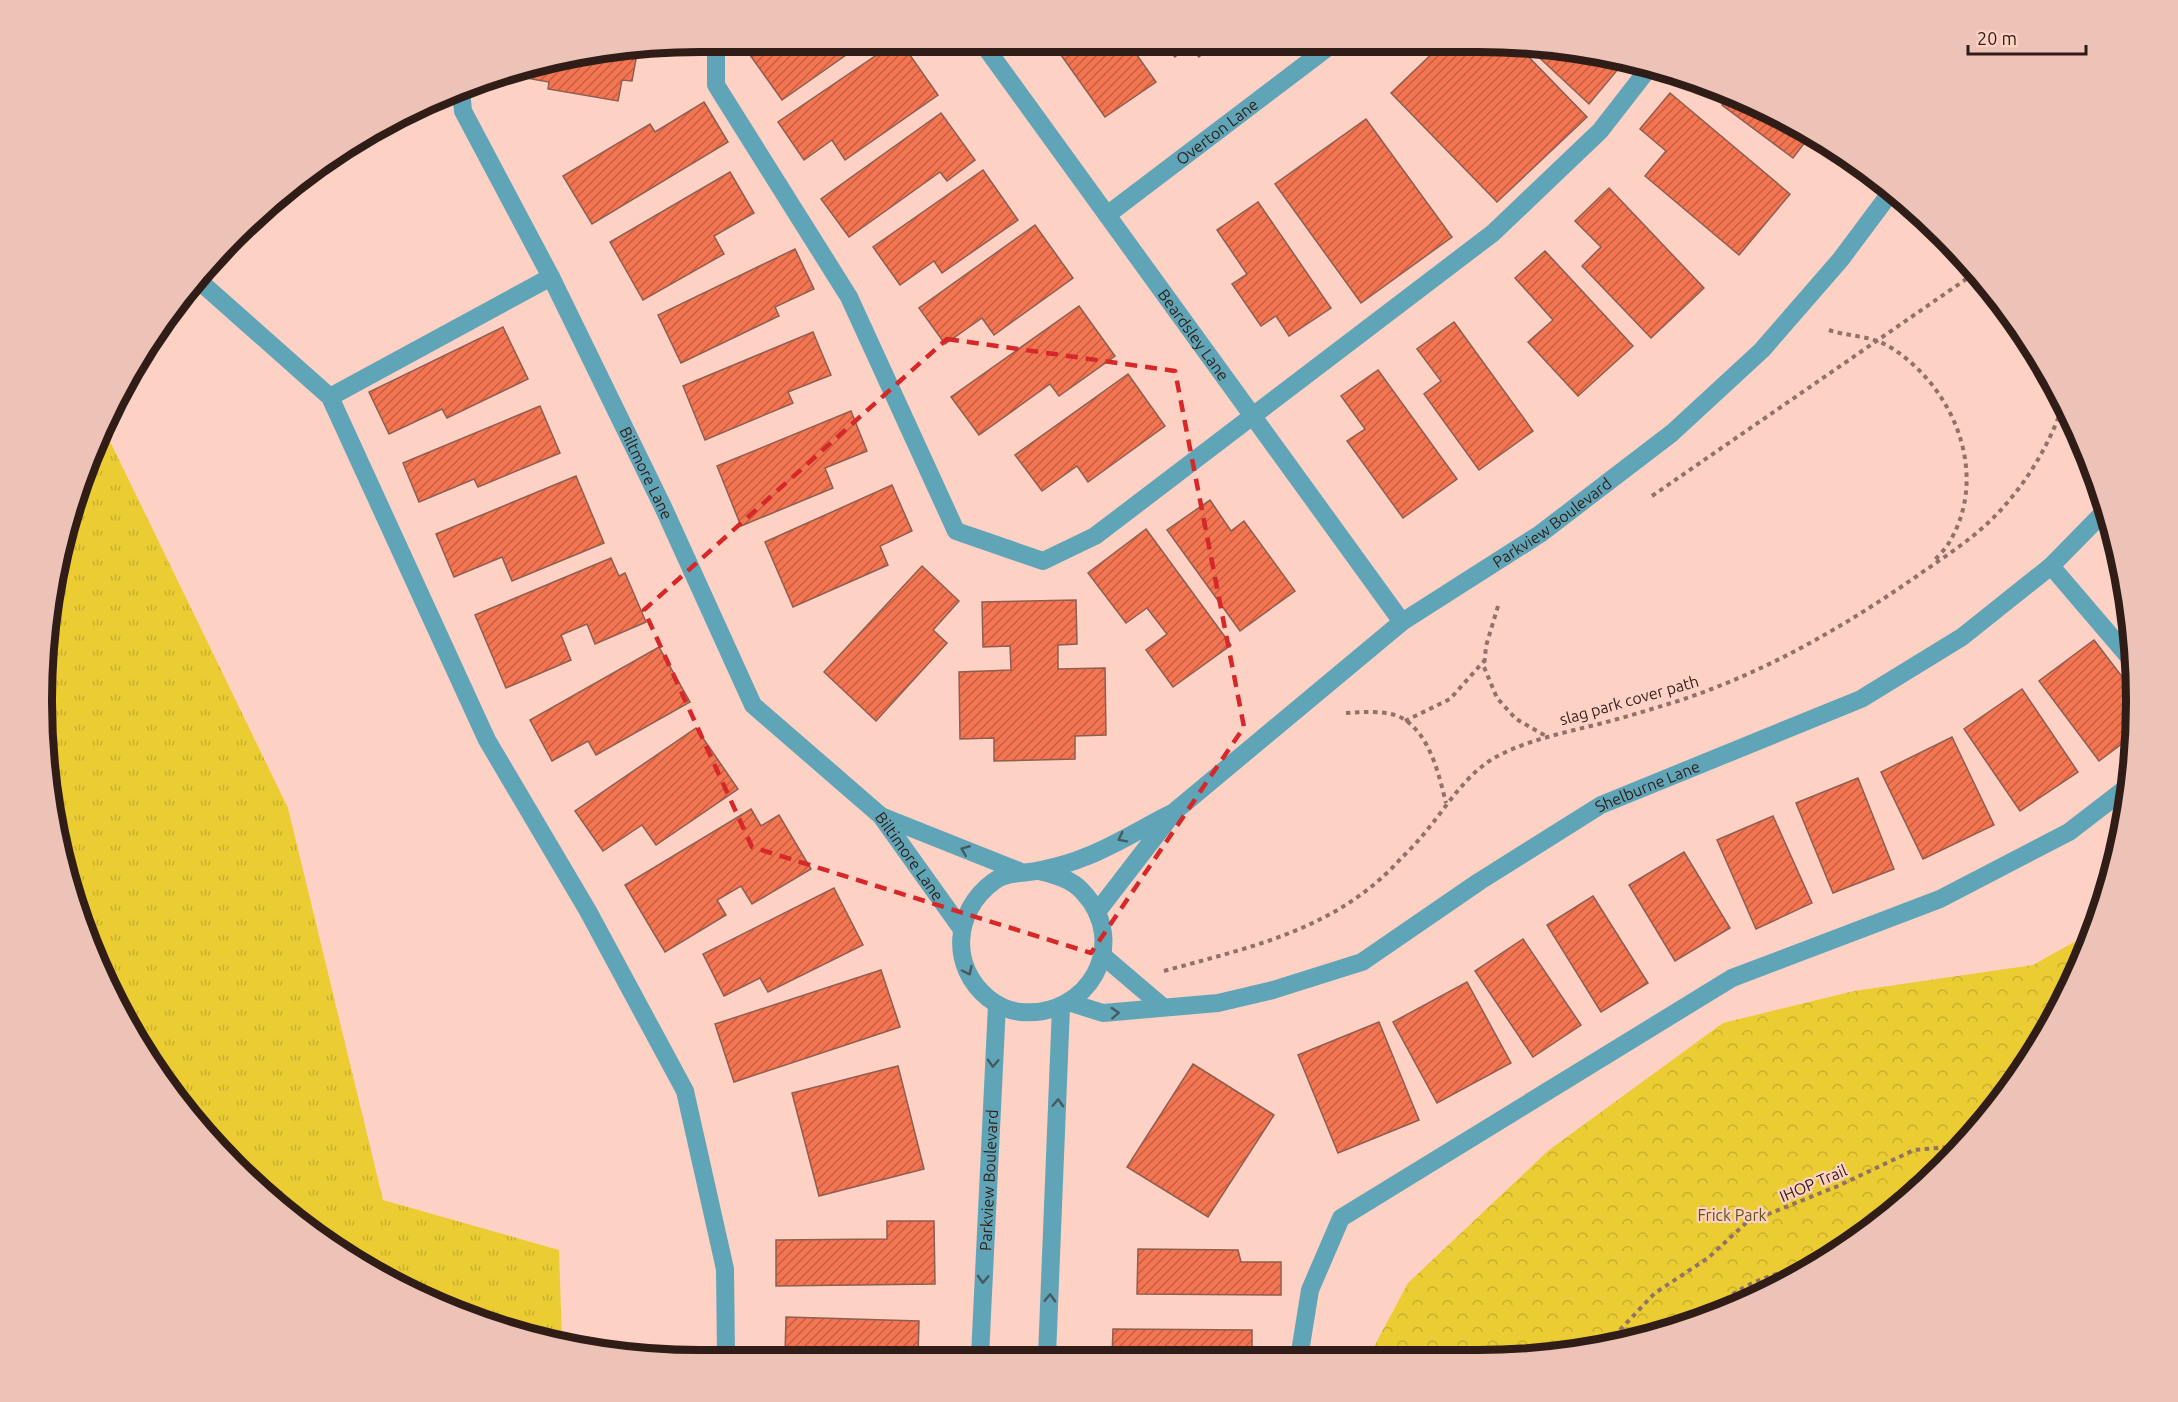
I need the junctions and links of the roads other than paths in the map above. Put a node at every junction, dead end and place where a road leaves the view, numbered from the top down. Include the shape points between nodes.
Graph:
1 (716, 52) edge
2 (989, 52) edge
3 (1322, 52) edge
4 (1644, 75) edge
5 (462, 99) edge
6 (1886, 198) edge
7 (1107, 215) junction
8 (551, 277) junction
9 (203, 285) edge
10 (330, 397) junction
11 (1252, 417) junction
12 (2098, 518) edge
13 (2051, 566) junction
14 (1402, 622) junction
15 (2123, 650) edge
16 (2119, 794) edge
17 (1174, 812) junction
18 (881, 816) junction
19 (1039, 871) junction
20 (1019, 872) junction
21 (1097, 912) junction
22 (962, 928) junction
23 (1102, 955) junction
24 (997, 1005) junction
25 (1064, 1005) junction
26 (1163, 1007) junction
27 (726, 1350) edge
28 (980, 1350) edge
29 (1047, 1350) edge
30 (1300, 1350) edge

1 - 11 street via 716,85 849,297 956,531 1042,561 1095,536
2 - 7 street, Beardsley Lane
3 - 7 street, Overton Lane
4 - 11 street via 1600,131 1493,233
5 - 8 street, Biltmore Lane via 463,111
6 - 14 street, Parkview Boulevard via 1841,259 1762,350 1672,433 1540,534
7 - 11 street, Beardsley Lane
8 - 10 street
8 - 18 street, Biltmore Lane via 664,509 753,705
9 - 10 street
10 - 27 street via 487,740 588,911 685,1091 725,1269
11 - 14 street, Beardsley Lane
12 - 13 street, Shelburne Lane
13 - 15 street
13 - 26 street, Shelburne Lane via 1962,637 1861,699 1601,805 1362,962 1218,1003
14 - 17 street, Parkview Boulevard
16 - 30 street via 2069,832 1940,899 1732,978 1341,1218 1310,1290
17 -> 19 street, Parkview Boulevard via 1085,857
17 - 21 street, Parkview Boulevard
20 -> 18 street, Biltimore Lane
18 - 22 street, Biltimore Lane
19 - 20 street, Parkview Boulevard
19 - 21 street, Parkview Boulevard via 1063,877
20 - 22 street, Parkview Boulevard via 996,880 980,892 968,909
21 - 23 street, Parkview Boulevard via 1103,933
22 -> 24 street, Parkview Boulevard via 960,950 967,972 979,990
23 - 25 street, Parkview Boulevard via 1095,976
23 - 26 street
24 - 25 street, Parkview Boulevard via 1018,1012 1040,1013
24 -> 28 street, Parkview Boulevard
25 -> 26 street, Shelburne Lane via 1103,1013
29 -> 25 street

